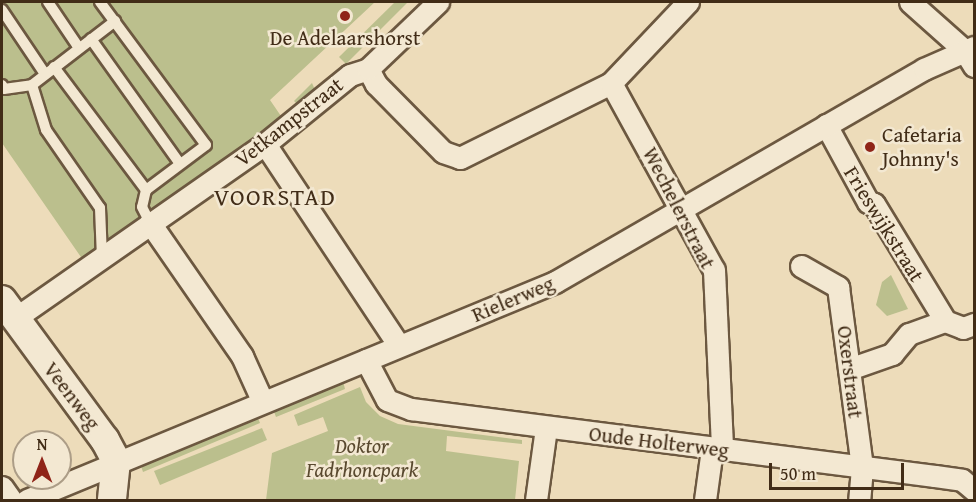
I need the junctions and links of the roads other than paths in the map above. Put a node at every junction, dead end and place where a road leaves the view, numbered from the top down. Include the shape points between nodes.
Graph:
1 (48, 2) edge
2 (100, 2) edge
3 (438, 2) edge
4 (688, 2) edge
5 (910, 2) edge
6 (2, 10) edge
7 (115, 21) junction
8 (92, 39) junction
9 (79, 48) junction
10 (971, 54) edge
11 (368, 69) junction
12 (50, 71) junction
13 (611, 82) junction
14 (2, 85) edge
15 (32, 85) junction
16 (826, 126) junction
17 (265, 144) junction
18 (180, 164) junction
19 (146, 190) junction
20 (683, 210) junction
21 (150, 223) junction
22 (102, 257) junction
23 (801, 266) dead end
24 (8, 310) edge
25 (945, 321) junction
26 (975, 324) edge
27 (399, 346) junction
28 (366, 360) junction
29 (849, 369) junction
30 (262, 400) junction
31 (546, 428) junction
32 (717, 449) junction
33 (116, 461) junction
34 (862, 468) junction
35 (2, 487) edge
36 (975, 490) edge
37 (11, 501) edge
38 (27, 501) edge
39 (112, 501) edge
40 (536, 501) edge
41 (705, 501) edge
42 (859, 501) edge

1 - 9 lane
2 - 7 lane
3 - 11 street, Vetkampstraat
4 - 13 street
5 - 10 street
6 - 12 lane
7 - 8 lane
7 - 18 lane via 206,145
8 - 9 lane
8 - 18 lane
9 - 12 lane
10 - 16 street, Rielerweg
11 - 13 street via 376,84 443,152 460,158
11 - 17 street, Vetkampstraat via 350,75
12 - 15 lane
12 - 19 lane
13 - 20 street, Wechelerstraat
14 - 15 lane
15 - 22 lane via 46,130 100,208
16 - 20 street, Rielerweg
16 - 25 street, Frieswijkstraat via 868,202 874,204
17 - 21 street, Vetkampstraat
17 - 27 street
18 - 19 lane
19 - 21 lane via 142,207
20 - 27 street, Rielerweg via 555,282
20 - 32 street, Wechelerstraat via 714,270
21 - 22 street, Vetkampstraat
21 - 30 street via 242,356
22 - 24 street, Vetkampstraat
23 - 29 street, Oxerstraat via 838,287
24 - 33 street, Veenweg via 105,440
25 - 26 street via 963,328
25 - 29 street via 909,334 892,354
27 - 28 street, Rielerweg
28 - 30 street, Rielerweg
28 - 31 street, Oude Holterweg via 387,400 398,406
29 - 34 street, Oxerstraat
30 - 33 street, Rielerweg
31 - 32 street, Oude Holterweg
31 - 40 street
32 - 34 street, Oude Holterweg
32 - 41 street, Wechelerstraat
33 - 38 street, Rielerweg
33 - 39 street
34 - 36 street, Oude Holterweg via 962,480
34 - 42 street, Oxerstraat
35 - 37 street

